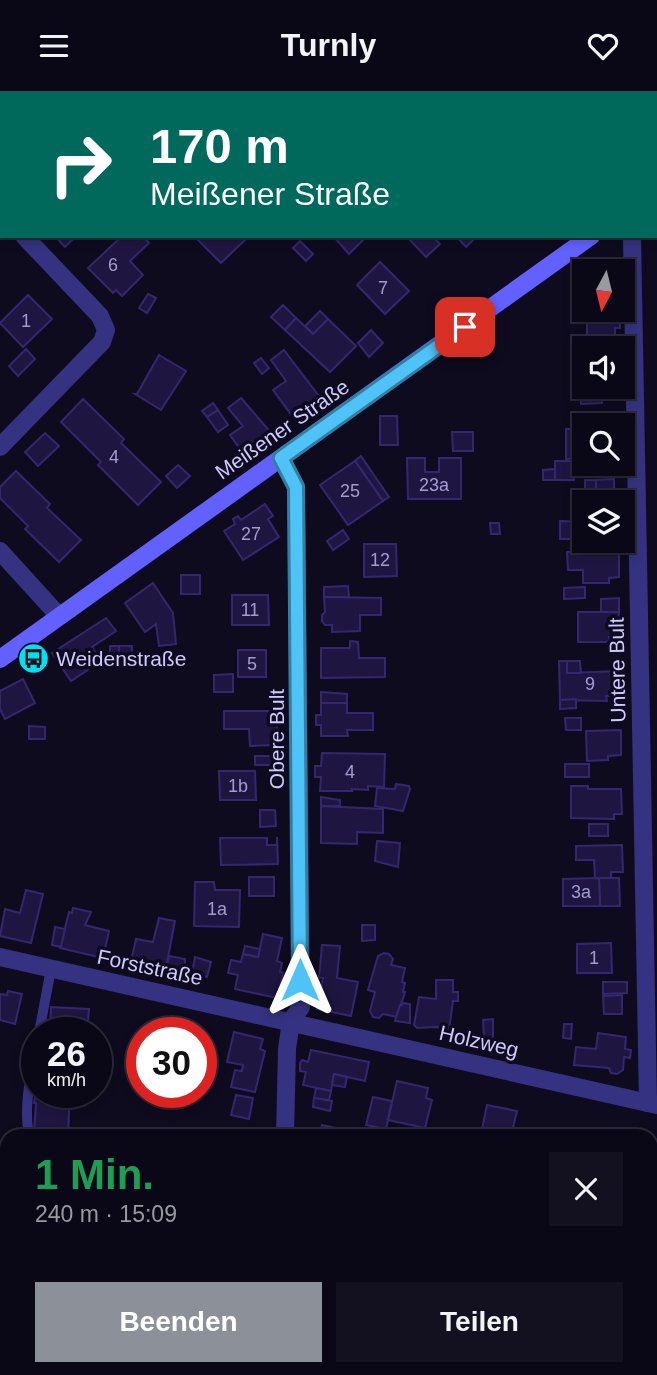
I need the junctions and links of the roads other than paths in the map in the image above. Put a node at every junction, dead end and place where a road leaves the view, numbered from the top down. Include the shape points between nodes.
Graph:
1 (26, 238) edge
2 (588, 238) edge
3 (632, 238) edge
4 (0, 447) edge
5 (281, 458) junction
6 (0, 551) edge
7 (59, 616) junction
8 (0, 659) edge
9 (0, 957) edge
10 (51, 969) junction
11 (42, 1017) edge
12 (291, 1021) junction
13 (652, 1104) edge
14 (28, 1108) edge
15 (29, 1129) edge
16 (285, 1129) edge

1 - 4 street via 100,316 106,330 102,342
2 - 5 street, Meißener Straße
3 - 13 street, Untere Bult
5 - 7 street, Meißener Straße
5 - 12 street, Obere Bult via 296,487 301,1007
6 - 7 street
7 - 8 street, Meißener Straße
9 - 10 street, Forststraße
10 - 11 lane
10 - 12 street, Forststraße
12 - 13 street, Holzweg
12 - 16 street, Obere Bult
14 - 15 lane

